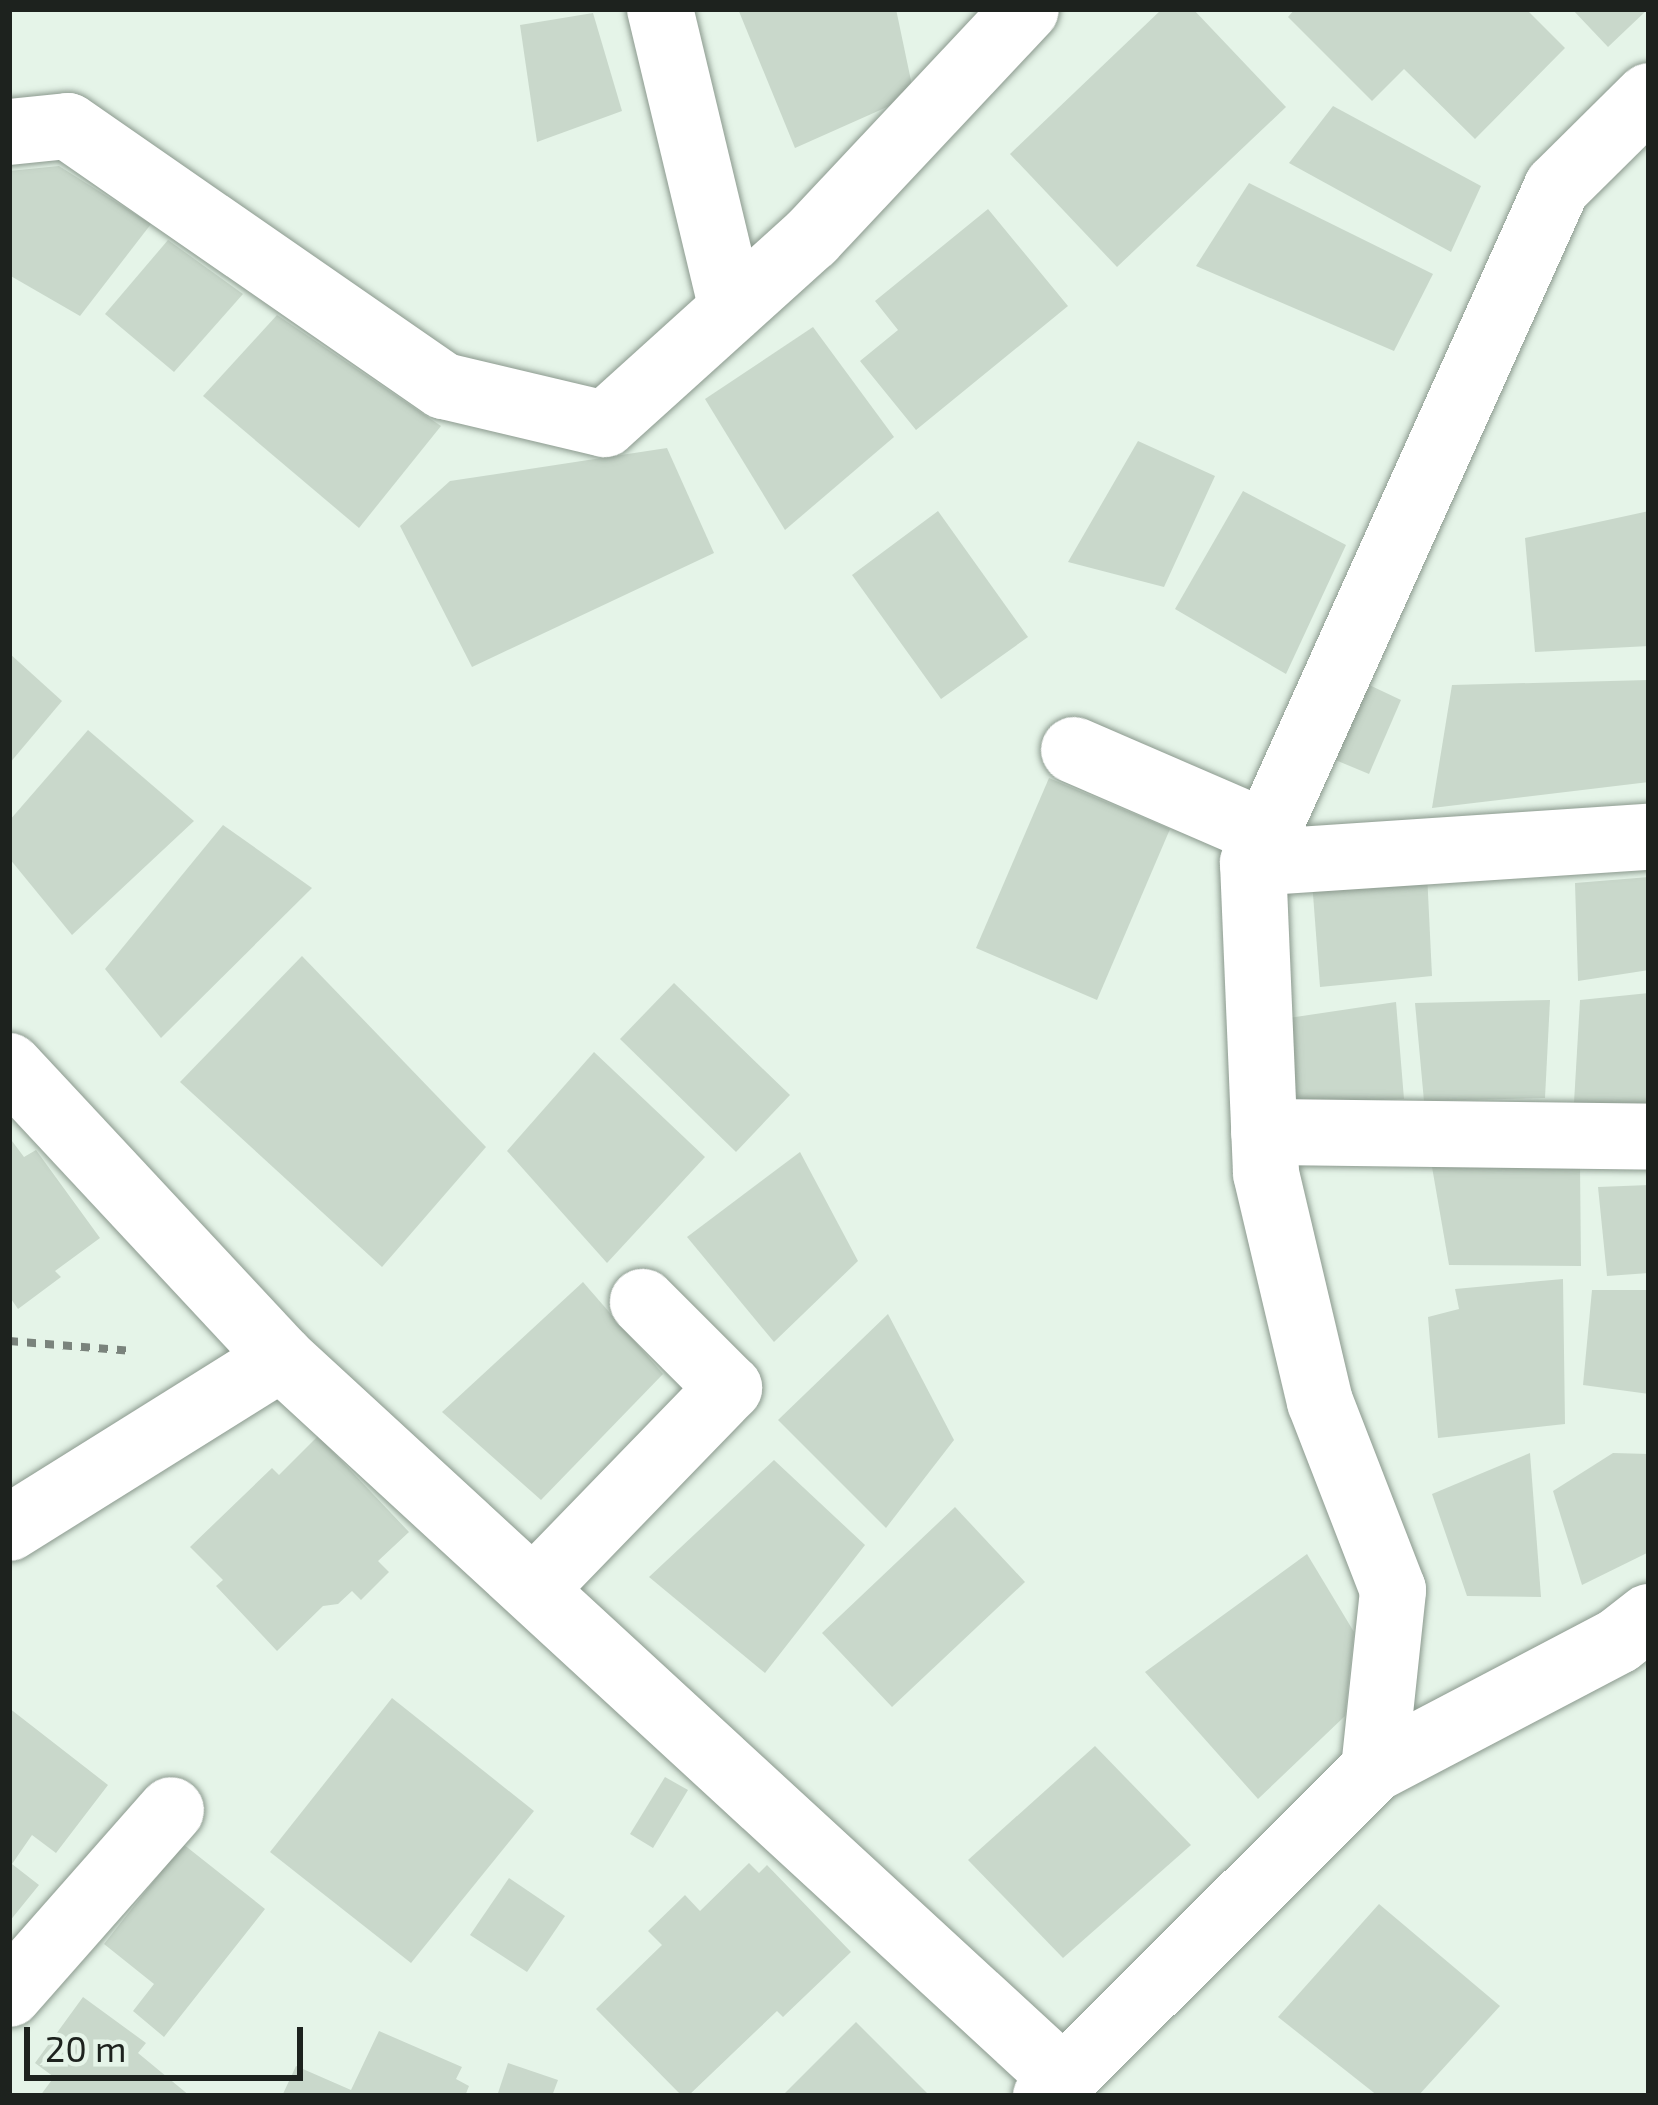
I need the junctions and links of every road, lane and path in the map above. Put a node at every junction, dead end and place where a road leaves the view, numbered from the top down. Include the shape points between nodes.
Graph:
1 (659, 9) edge
2 (1026, 9) edge
3 (1649, 96) edge
4 (9, 132) edge
5 (732, 308) junction
6 (1074, 750) dead end
7 (1649, 837) edge
8 (1259, 848) junction
9 (9, 1066) edge
10 (1264, 1132) junction
11 (1649, 1137) edge
12 (643, 1302) dead end
13 (9, 1340) edge
14 (148, 1352) dead end
15 (281, 1358) junction
16 (9, 1528) edge
17 (536, 1588) junction
18 (1649, 1617) edge
19 (1374, 1769) junction
20 (171, 1810) dead end
21 (9, 1994) edge
22 (1055, 2087) edge

1 - 5 street
2 - 5 street via 811,238
3 - 8 street via 1557,187
4 - 5 street via 68,126 444,386 605,424
6 - 8 street
7 - 8 street
8 - 10 street
9 - 15 street
10 - 11 street
10 - 19 street via 1266,1173 1320,1402 1393,1589
12 - 17 street via 729,1388
13 - 14 path
15 - 16 street
15 - 17 street
17 - 22 street
18 - 19 street via 1618,1641
19 - 22 street
20 - 21 street

